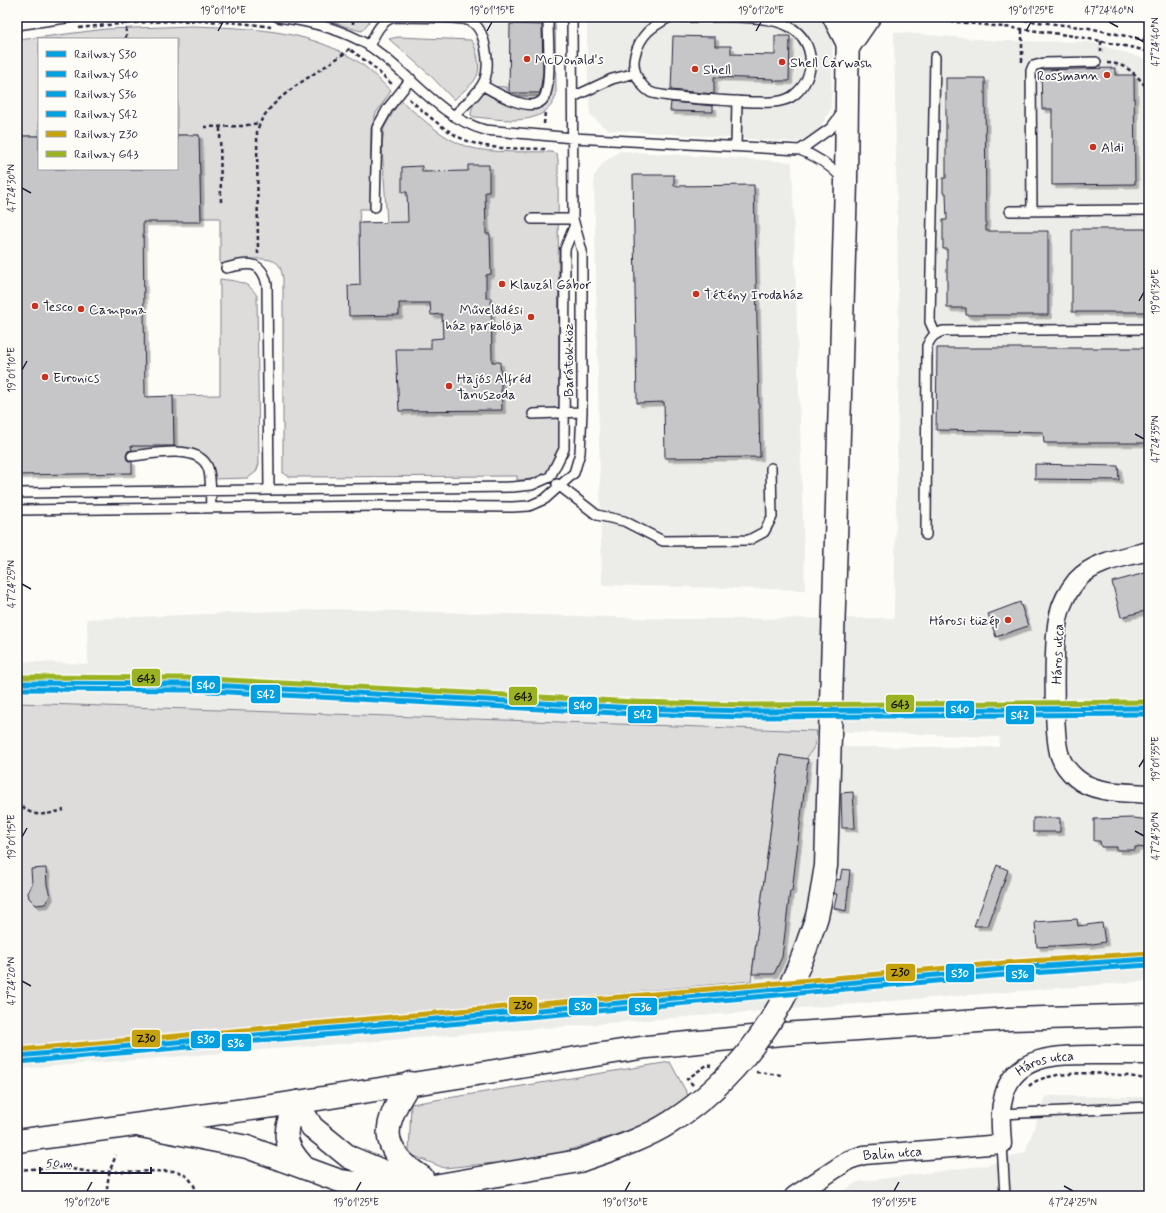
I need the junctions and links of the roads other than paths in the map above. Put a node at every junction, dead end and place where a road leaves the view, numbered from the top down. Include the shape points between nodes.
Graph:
1 (73, 17) edge
2 (278, 17) edge
3 (545, 17) edge
4 (572, 17) edge
5 (834, 17) edge
6 (848, 17) edge
7 (869, 17) edge
8 (472, 19) edge
9 (652, 22) edge
10 (17, 25) edge
11 (369, 46) junction
12 (849, 46) junction
13 (935, 57) dead end
14 (1096, 62) road end
15 (636, 73) junction
16 (411, 79) junction
17 (482, 85) junction
18 (573, 97) junction
19 (737, 101) junction
20 (847, 106) junction
21 (454, 116) junction
22 (573, 138) junction
23 (736, 146) junction
24 (800, 150) junction
25 (846, 182) junction
26 (375, 207) dead end
27 (1149, 210) edge
28 (1010, 211) dead end
29 (1032, 211) junction
30 (532, 219) dead end
31 (574, 223) junction
32 (226, 268) dead end
33 (1149, 329) edge
34 (936, 333) junction
35 (582, 412) junction
36 (565, 413) junction
37 (533, 414) dead end
38 (132, 456) dead end
39 (772, 468) dead end
40 (550, 477) junction
41 (560, 487) junction
42 (269, 490) junction
43 (210, 491) junction
44 (17, 493) edge
45 (211, 508) junction
46 (17, 510) edge
47 (926, 535) dead end
48 (1149, 551) edge
49 (1149, 794) edge
50 (1149, 1015) edge
51 (1149, 1055) edge
52 (410, 1083) junction
53 (297, 1102) junction
54 (1149, 1107) edge
55 (1009, 1114) junction
56 (138, 1125) junction
57 (17, 1141) edge
58 (1002, 1144) junction
59 (305, 1169) junction
60 (424, 1179) junction
61 (469, 1180) junction
62 (794, 1196) edge
63 (1005, 1196) edge

1 - 10 lane
2 - 11 lane via 323,27 355,38
3 - 17 lane via 548,21 548,89 540,102 517,103
4 - 18 lane, Barátok köz
5 - 12 street
6 - 12 street
7 - 12 street
8 - 11 lane via 394,17 384,21
8 - 17 lane via 482,34 486,48 486,78
9 - 15 lane via 639,42 634,60
9 - 19 lane via 670,17 771,20 789,26 802,35 810,51 811,68 806,81 793,96 777,102
11 - 16 lane
12 - 20 street
13 - 34 lane via 930,322
14 - 29 lane via 1033,66
15 - 18 lane via 612,79
15 - 19 lane via 637,79 651,92
16 - 21 lane
16 - 26 lane via 388,108 377,128
17 - 21 lane
18 - 22 lane, Barátok köz
19 - 23 lane
20 - 24 lane via 831,128
20 - 25 street
21 - 22 lane via 473,127 485,130
22 - 23 lane
22 - 31 lane, Barátok köz
23 - 24 lane
24 - 25 lane via 815,155 829,164
25 - 61 street, bridge via 826,866 816,918 799,967 776,1013 746,1057 704,1099 670,1122 628,1144 579,1161
27 - 29 lane
28 - 29 lane
30 - 31 lane
31 - 35 lane, Barátok köz via 582,251
31 - 36 lane, Barátok köz via 565,249
32 - 42 lane via 244,264 258,267 265,273
33 - 34 lane
34 - 47 lane via 927,346
35 - 36 lane
35 - 41 lane, Barátok köz via 580,453 574,473
36 - 37 lane
36 - 40 lane, Barátok köz via 564,449
38 - 43 lane via 189,452 204,459 208,469
39 - 41 lane via 772,517 764,532 749,540 663,541 624,522 597,515
40 - 41 lane
40 - 42 lane via 532,485 512,487
41 - 45 lane, Barátok köz via 545,499 529,506
42 - 43 lane
43 - 44 lane
43 - 45 lane
45 - 46 lane, Barátok köz
48 - 49 street, Háros utca via 1090,570 1069,590 1058,617 1056,698 1058,748 1069,772 1090,786
50 - 52 street via 1009,1019 782,1034 647,1047
51 - 55 street, Háros utca via 1056,1056 1039,1059 1021,1068 1010,1081 1004,1093
52 - 53 street
52 - 60 street via 395,1105 389,1125 389,1141 394,1153 405,1167
53 - 56 street
53 - 59 street via 285,1134 294,1157
53 - 60 street via 312,1127 349,1157 387,1173
54 - 55 lane
55 - 58 street, Háros utca
56 - 57 street
56 - 59 street via 246,1147
58 - 62 street, Balin utca via 864,1155 849,1160
58 - 63 lane
59 - 61 street via 340,1180 376,1186 422,1188
60 - 61 street

